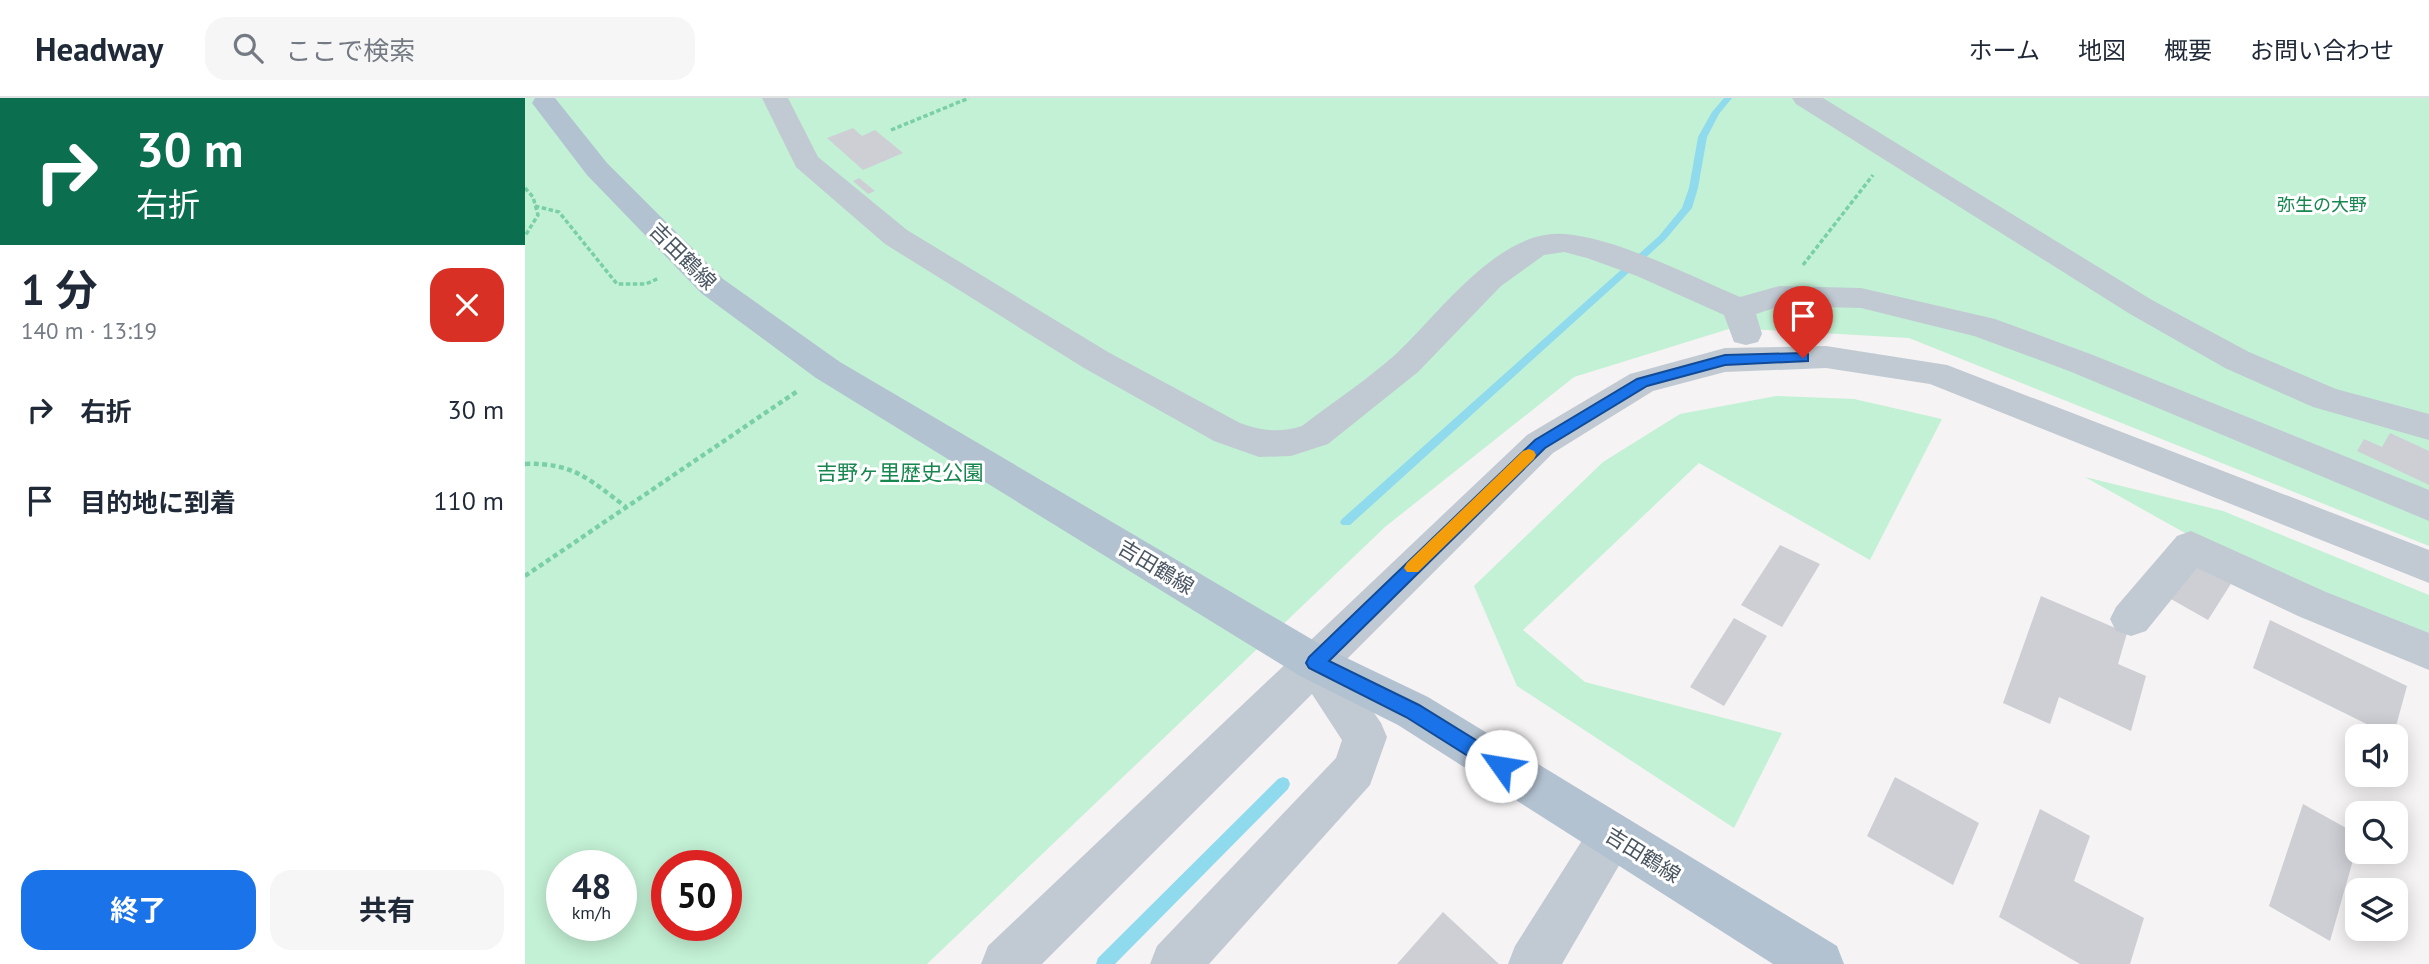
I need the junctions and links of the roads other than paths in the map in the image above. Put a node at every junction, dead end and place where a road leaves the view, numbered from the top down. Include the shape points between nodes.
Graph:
1 (775, 98) edge
2 (1805, 98) edge
3 (545, 103) dead end
4 (1738, 309) junction
5 (1756, 359) junction
6 (2429, 427) edge
7 (2429, 506) edge
8 (2429, 567) edge
9 (2131, 619) dead end
10 (2429, 652) edge
11 (1315, 663) junction
12 (1612, 836) junction
13 (1006, 964) edge
14 (1175, 964) edge
15 (1533, 964) edge
16 (1819, 964) edge

1 - 4 street via 806,162 896,237 1130,379 1227,432 1259,444 1291,443 1315,435 1406,364 1490,279 1537,246 1564,243 1597,251
2 - 6 street via 2141,307 2237,360 2325,398
3 - 11 main road, 吉田鶴線 via 597,169 712,286 828,370
4 - 5 street
4 - 7 street via 1779,296 1861,298 1983,327
5 - 8 street via 1826,357 1935,373
5 - 11 street via 1725,360 1642,382 1540,444
9 - 10 street via 2191,547
11 - 12 main road, 吉田鶴線 via 1413,711
11 - 13 street
11 - 14 street via 1365,737 1354,770
12 - 15 street
12 - 16 main road, 吉田鶴線

